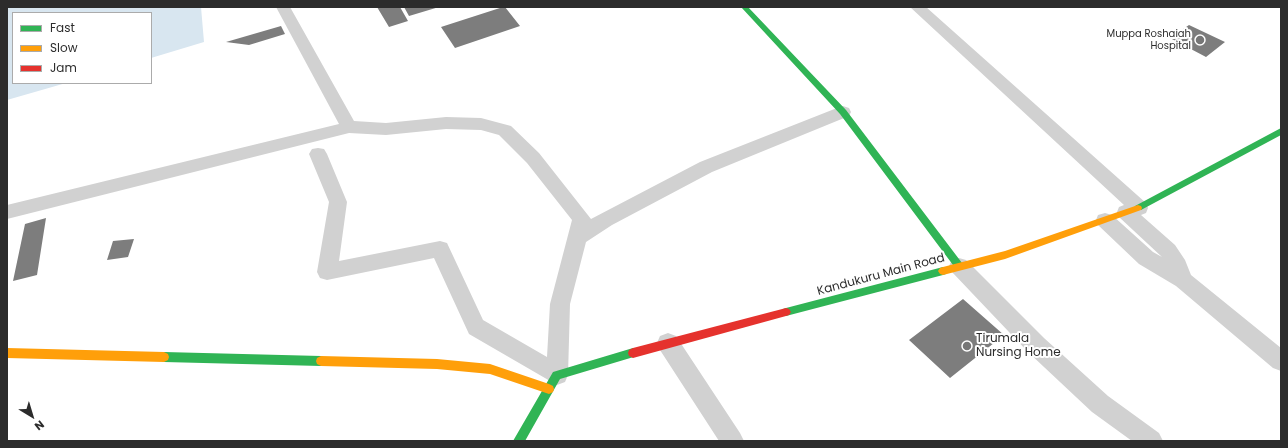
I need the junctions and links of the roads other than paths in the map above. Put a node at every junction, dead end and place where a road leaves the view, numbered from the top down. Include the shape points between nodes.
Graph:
1 (283, 7) edge
2 (744, 7) edge
3 (917, 7) edge
4 (842, 112) junction
5 (350, 127) junction
6 (1281, 131) edge
7 (318, 154) dead end
8 (1133, 210) junction
9 (7, 212) edge
10 (1105, 220) junction
11 (577, 238) junction
12 (959, 266) junction
13 (1183, 280) junction
14 (668, 343) junction
15 (7, 353) edge
16 (1281, 361) edge
17 (553, 382) junction
18 (519, 441) edge
19 (732, 441) edge
20 (1150, 441) edge

1 - 5 street
2 - 4 main road, Kandukuru Main Road
3 - 8 street
4 - 11 street via 706,167 605,220
4 - 12 main road, Kandukuru Main Road
5 - 9 street
5 - 11 street via 386,129 446,123 481,124 505,130 533,158 582,219
6 - 8 main road
7 - 17 street via 338,202 326,272 440,249 476,327
8 - 10 main road
8 - 13 street via 1168,250
10 - 12 main road via 1005,255
10 - 13 street via 1146,258
11 - 17 street via 560,304
12 - 14 main road, Kandukuru Main Road
12 - 20 street via 1036,345 1100,404
13 - 16 street
14 - 17 main road, Kandukuru Main Road
14 - 19 street
15 - 17 main road via 437,364 490,369
17 - 18 main road

